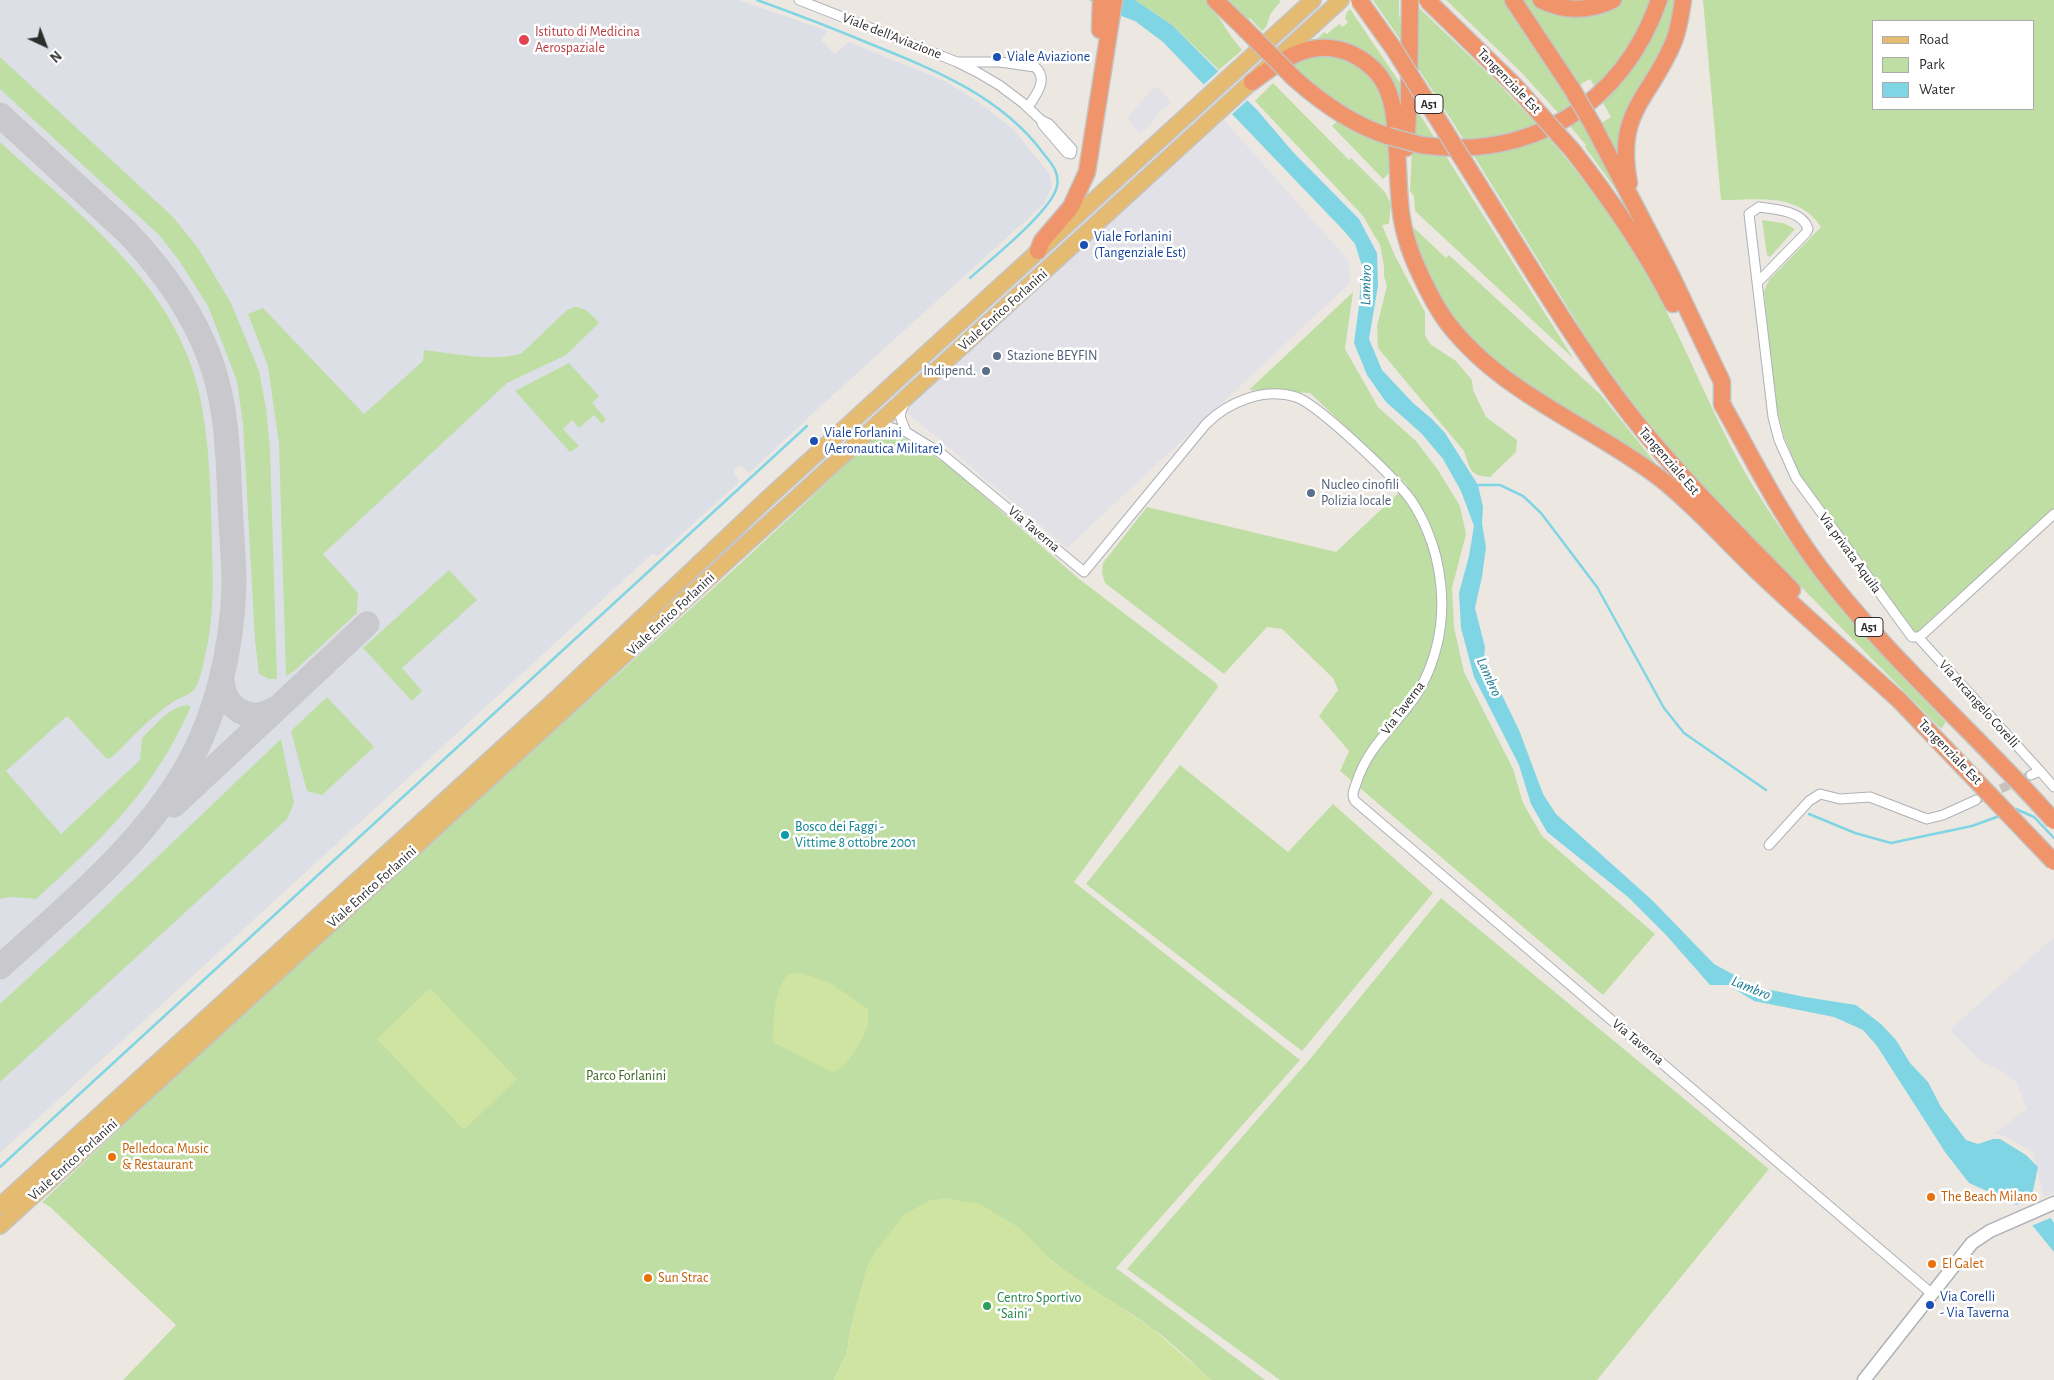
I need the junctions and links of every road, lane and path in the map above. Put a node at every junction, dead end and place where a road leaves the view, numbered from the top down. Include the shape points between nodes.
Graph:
1 (799, 0) edge
2 (1114, 0) edge
3 (1215, 0) edge
4 (1313, 0) edge
5 (1341, 0) edge
6 (1359, 0) edge
7 (1410, 0) edge
8 (1427, 0) edge
9 (1514, 0) edge
10 (1541, 0) edge
11 (1612, 0) edge
12 (1659, 0) edge
13 (1683, 0) edge
14 (1104, 10) edge
15 (957, 62) junction
16 (1248, 87) junction
17 (1028, 107) junction
18 (1041, 120) dead end
19 (1637, 209) junction
20 (1038, 251) junction
21 (1417, 264) junction
22 (1758, 282) junction
23 (1693, 333) junction
24 (918, 387) junction
25 (870, 431) junction
26 (906, 432) junction
27 (2054, 514) edge
28 (1746, 551) junction
29 (1918, 637) junction
30 (2040, 771) junction
31 (2031, 775) tunnel mouth
32 (2054, 787) edge
33 (1976, 800) tunnel mouth
34 (2054, 821) edge
35 (1769, 845) dead end
36 (2054, 862) edge
37 (2051, 1204) edge
38 (0, 1206) edge
39 (0, 1226) edge
40 (1931, 1293) junction
41 (1864, 1380) edge

1 - 15 street, Viale dell'Aviazione
2 - 14 highway
3 - 12 highway, bridge via 1295,79 1334,109 1362,126 1388,136 1442,148 1502,143 1544,130 1573,114 1600,94 1620,72 1643,37
4 - 20 main road, Viale Enrico Forlanini
5 - 16 main road, Viale Enrico Forlanini
6 - 28 highway, Tangenziale Est / A51, bridge via 1399,57 1568,329 1670,464
7 - 21 highway via 1404,186 1406,218
8 - 23 highway, Tangenziale Est / A51, bridge via 1515,86 1573,151 1640,244
9 - 19 highway, bridge via 1572,89
10 - 11 highway via 1560,7 1580,9
13 - 19 highway via 1674,40 1629,124 1626,166
14 - 20 highway via 1091,156 1083,184 1069,210 1042,241
15 - 17 street, Viale dell'Aviazione via 994,81
15 - 17 street, Viale dell'Aviazione via 1000,62 1035,67 1041,82
16 - 21 highway via 1282,60 1310,49 1344,51 1379,75 1393,102 1401,208 1406,237
16 - 24 main road, Viale Enrico Forlanini
17 - 18 street, Viale dell'Aviazione
19 - 23 highway
20 - 38 main road, Viale Enrico Forlanini via 766,500 556,699
21 - 28 highway via 1444,318 1494,371 1663,481
22 - 22 street, Via privata Aquila via 1806,233 1808,229 1803,218 1759,207 1749,214
22 - 29 street, Via privata Aquila via 1773,417 1791,468 1908,633
23 - 34 highway, Tangenziale Est / A51, bridge via 1722,404 1788,522 1824,572 1866,624
24 - 25 main road, Viale Enrico Forlanini
24 - 26 street via 899,411
25 - 26 street, Via Taverna via 885,426
25 - 39 main road, Viale Enrico Forlanini
26 - 40 street, Via Taverna via 957,465 1084,572 1206,424 1226,407 1254,397 1289,396 1302,400 1324,416 1410,499 1434,547 1441,587 1441,624 1433,662 1417,694 1367,757 1353,797
27 - 29 street
28 - 36 highway, Tangenziale Est / A51, bridge via 1900,701
29 - 30 street, Via Arcangelo Corelli
30 - 31 street
30 - 32 street, Via Arcangelo Corelli
33 - 35 street via 1927,819 1870,797 1840,799 1820,794 1809,801
37 - 40 street via 1990,1231 1972,1243
40 - 41 street

